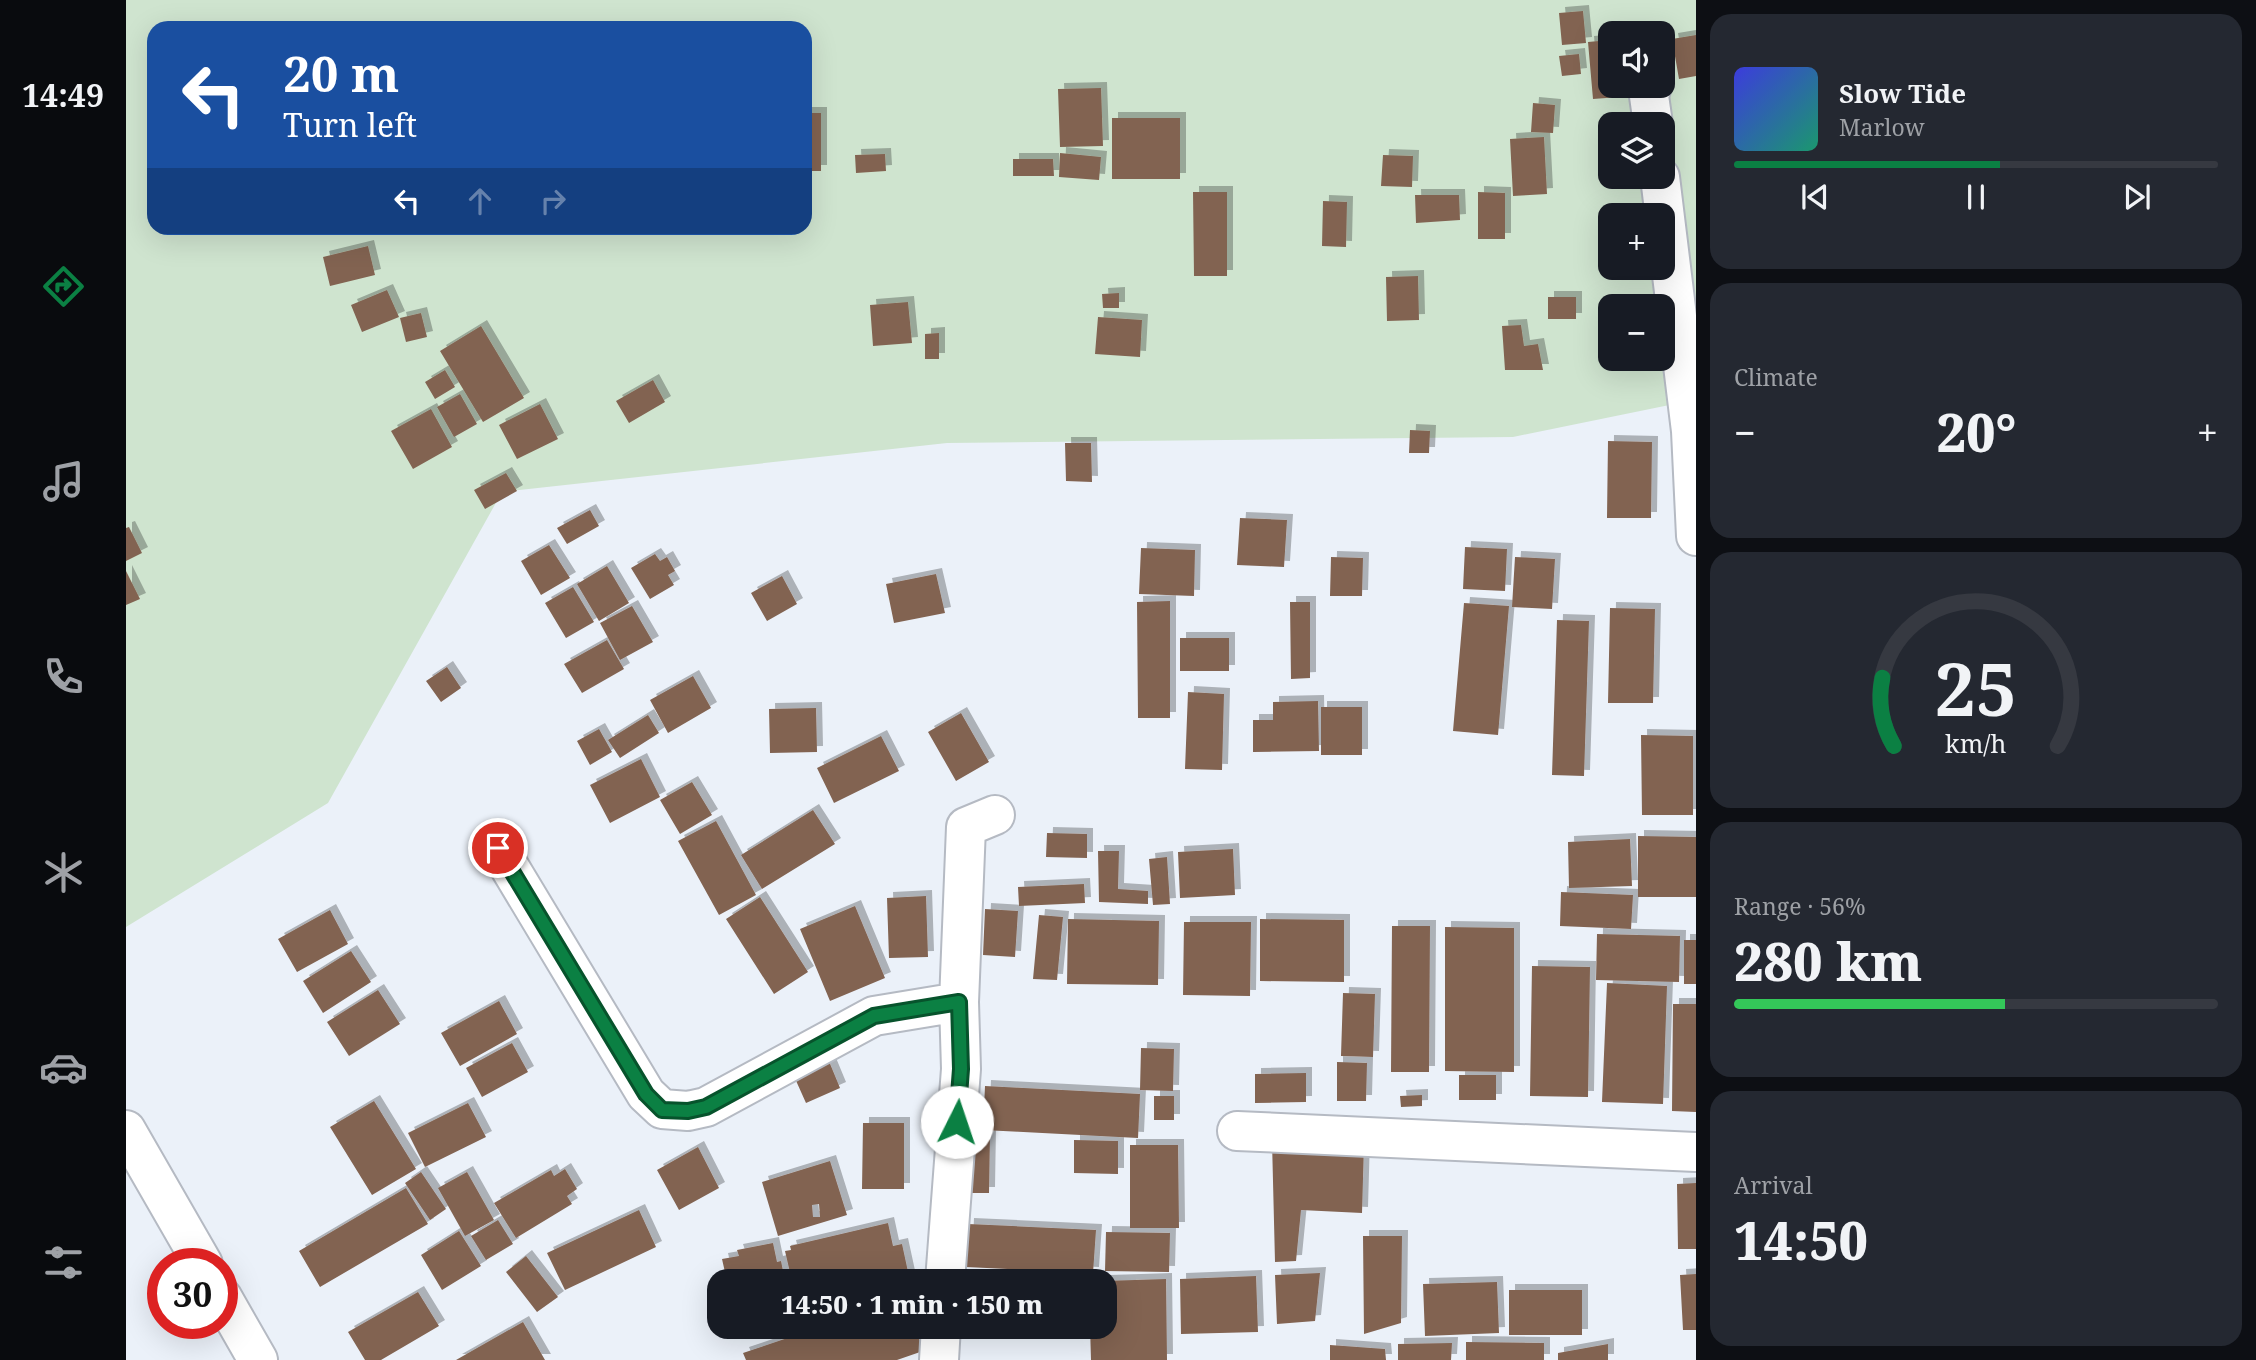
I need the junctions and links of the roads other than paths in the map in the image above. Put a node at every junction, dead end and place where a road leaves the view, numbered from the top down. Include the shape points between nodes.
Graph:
1 (1661, 189) edge
2 (1696, 537) edge
3 (995, 816) dead end
4 (498, 848) dead end
5 (959, 1002) junction
6 (126, 1130) edge
7 (1237, 1131) dead end
8 (1696, 1152) edge
9 (194, 1248) edge
10 (946, 1269) edge
11 (238, 1325) edge
12 (940, 1339) edge
13 (258, 1360) edge
14 (939, 1360) edge

1 - 2 street via 1691,431
3 - 5 street via 966,827
4 - 5 street via 646,1094 662,1110 706,1107 874,1016
5 - 10 street via 961,1069
6 - 9 street
7 - 8 street
11 - 13 street
12 - 14 street

